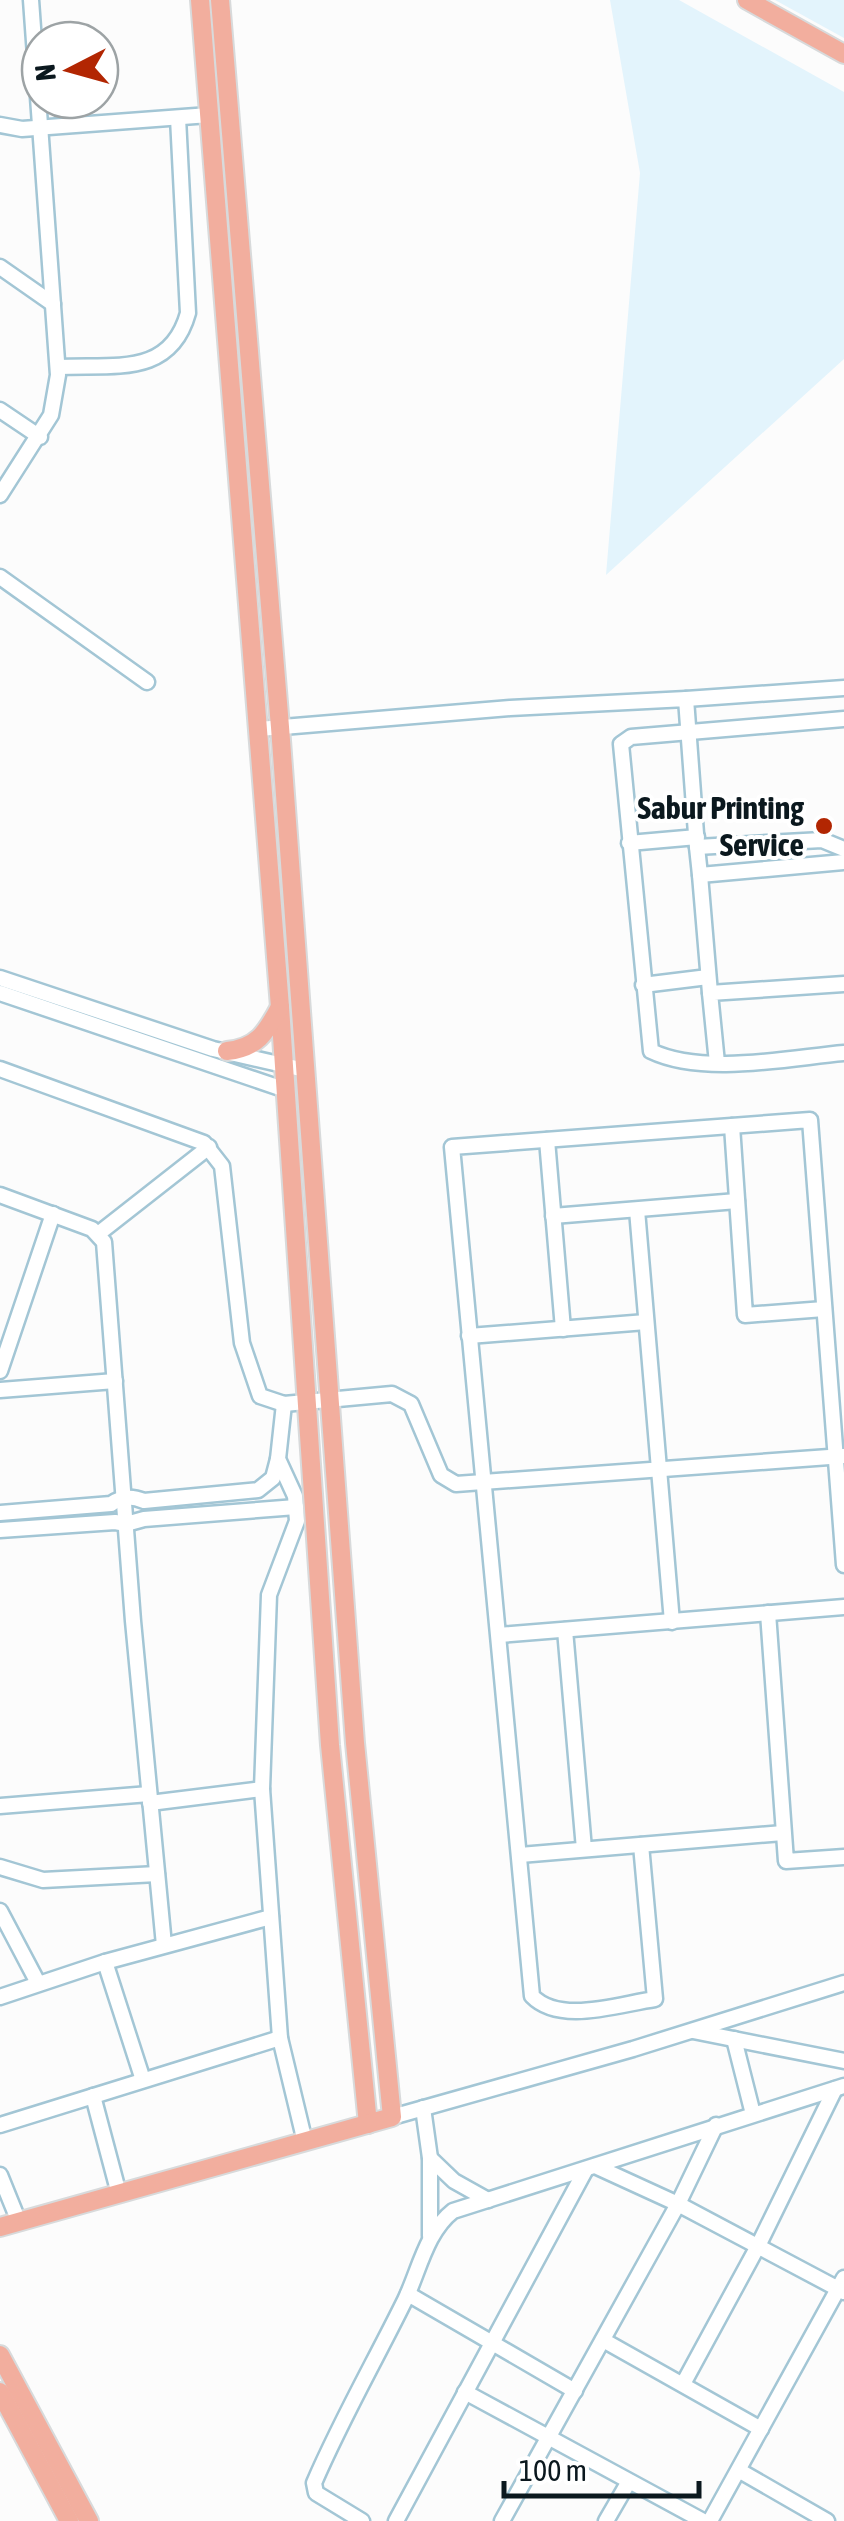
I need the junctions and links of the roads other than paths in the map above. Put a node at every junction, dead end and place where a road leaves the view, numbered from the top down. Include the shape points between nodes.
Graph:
1 (31, 0) edge
2 (200, 0) edge
3 (220, 0) edge
4 (747, 0) edge
5 (844, 54) edge
6 (209, 114) junction
7 (178, 118) junction
8 (0, 125) edge
9 (41, 128) junction
10 (0, 268) edge
11 (53, 304) junction
12 (58, 367) junction
13 (0, 410) edge
14 (40, 437) junction
15 (0, 495) edge
16 (0, 577) edge
17 (147, 682) dead end
18 (844, 688) edge
19 (686, 699) junction
20 (844, 719) edge
21 (280, 727) junction
22 (259, 729) junction
23 (689, 731) junction
24 (697, 842) junction
25 (630, 844) junction
26 (844, 849) edge
27 (844, 862) edge
28 (700, 875) junction
29 (644, 984) junction
30 (844, 984) edge
31 (709, 985) junction
32 (1, 988) edge
33 (280, 1006) junction
34 (226, 1051) junction
35 (844, 1054) edge
36 (717, 1064) junction
37 (283, 1065) junction
38 (0, 1069) edge
39 (305, 1070) junction
40 (286, 1090) junction
41 (732, 1126) junction
42 (546, 1140) junction
43 (208, 1147) junction
44 (0, 1195) edge
45 (737, 1201) junction
46 (637, 1210) junction
47 (54, 1214) junction
48 (553, 1216) junction
49 (98, 1234) junction
50 (824, 1309) junction
51 (646, 1322) junction
52 (563, 1329) junction
53 (469, 1336) junction
54 (4, 1350) edge
55 (0, 1371) edge
56 (115, 1381) junction
57 (0, 1390) edge
58 (330, 1400) junction
59 (308, 1402) junction
60 (284, 1404) junction
61 (840, 1456) edge
62 (278, 1459) junction
63 (659, 1470) junction
64 (482, 1482) junction
65 (124, 1498) junction
66 (296, 1507) junction
67 (0, 1513) edge
68 (126, 1524) junction
69 (0, 1530) edge
70 (844, 1565) edge
71 (844, 1607) edge
72 (768, 1613) junction
73 (672, 1622) junction
74 (565, 1630) junction
75 (499, 1636) junction
76 (262, 1789) junction
77 (150, 1799) junction
78 (0, 1806) edge
79 (784, 1833) junction
80 (641, 1845) junction
81 (584, 1849) junction
82 (520, 1854) junction
83 (844, 1856) edge
84 (0, 1867) edge
85 (157, 1874) junction
86 (0, 1911) edge
87 (271, 1917) junction
88 (164, 1945) junction
89 (105, 1962) junction
90 (844, 1982) edge
91 (38, 1984) junction
92 (0, 1997) edge
93 (692, 2030) junction
94 (280, 2038) junction
95 (734, 2039) junction
96 (844, 2062) edge
97 (143, 2080) junction
98 (840, 2088) edge
99 (94, 2096) junction
100 (422, 2108) junction
101 (753, 2114) junction
102 (392, 2118) junction
103 (0, 2124) edge
104 (368, 2124) junction
105 (716, 2125) junction
106 (305, 2142) junction
107 (430, 2158) junction
108 (590, 2167) junction
109 (0, 2175) edge
110 (120, 2194) junction
111 (488, 2200) junction
112 (678, 2204) junction
113 (19, 2222) junction
114 (0, 2228) edge
115 (430, 2242) junction
116 (758, 2246) junction
117 (842, 2286) edge
118 (408, 2294) junction
119 (603, 2340) junction
120 (492, 2343) junction
121 (0, 2356) edge
122 (683, 2384) junction
123 (575, 2391) junction
124 (0, 2392) edge
125 (466, 2392) junction
126 (761, 2429) junction
127 (550, 2439) junction
128 (740, 2471) junction
129 (628, 2483) junction
130 (821, 2520) edge
131 (69, 2521) edge
132 (89, 2521) edge
133 (362, 2521) edge
134 (396, 2521) edge
135 (502, 2521) edge
136 (606, 2521) edge
137 (706, 2521) edge

1 - 9 street
2 - 6 main road
3 - 21 main road
4 - 5 main road
6 - 7 street
6 - 22 main road
7 - 9 street
7 - 12 street via 188,313 182,333 161,357 144,363
8 - 9 street
9 - 11 street
10 - 11 street
11 - 12 street
12 - 14 street via 54,404
13 - 14 street
14 - 15 street
16 - 17 street
18 - 19 street
19 - 21 street
19 - 23 street
20 - 23 street
21 - 22 street
21 - 39 main road
22 - 33 main road
23 - 24 street
23 - 25 street via 622,743
24 - 25 street
24 - 26 street via 822,840
24 - 28 street
25 - 29 street
27 - 28 street
28 - 31 street
29 - 31 street
29 - 36 street via 651,1051
30 - 31 street
31 - 36 street
32 - 34 street
32 - 40 street
33 - 34 main road via 261,1038
33 - 37 main road
34 - 37 street
35 - 36 street
37 - 39 street
37 - 40 main road
38 - 43 street
39 - 58 main road
40 - 59 main road
41 - 42 street
41 - 45 street
41 - 50 street via 810,1120
42 - 48 street
42 - 53 street via 452,1148
43 - 49 street
43 - 60 street via 222,1166 242,1343 260,1396
44 - 47 street
45 - 46 street
45 - 50 street via 745,1315
46 - 48 street
46 - 51 street
47 - 49 street
47 - 54 street
48 - 52 street
49 - 56 street via 104,1242
50 - 61 street
51 - 52 street
51 - 63 street
52 - 53 street
53 - 64 street
54 - 55 street
56 - 57 street
56 - 65 street
58 - 59 street
58 - 64 street via 392,1394 411,1404 441,1475 456,1484
58 - 102 main road
59 - 60 street
59 - 104 main road via 332,1764
60 - 62 street
61 - 63 street
61 - 70 street
62 - 65 street via 273,1478 258,1490
62 - 66 street
63 - 64 street
63 - 73 street
64 - 75 street
65 - 67 street
65 - 68 street
66 - 68 street
66 - 76 street via 270,1594
68 - 69 street
68 - 77 street
71 - 72 street
72 - 73 street
72 - 79 street
73 - 74 street
74 - 75 street
74 - 81 street
75 - 82 street
76 - 77 street
76 - 87 street
77 - 78 street
77 - 85 street
79 - 80 street
79 - 83 street via 786,1861
80 - 81 street
80 - 82 street via 654,2000 572,2010 532,1996
81 - 82 street
84 - 85 street via 42,1880
85 - 88 street
86 - 91 street
87 - 88 street
87 - 94 street
88 - 89 street
89 - 91 street
89 - 97 street
90 - 93 street
91 - 92 street
93 - 95 street
93 - 100 street
94 - 97 street
94 - 106 street
95 - 96 street
95 - 101 street
97 - 99 street
98 - 101 street
98 - 116 street
99 - 103 street
99 - 110 street
100 - 102 street
100 - 107 street
101 - 105 street
102 - 104 main road
104 - 106 main road
105 - 108 street
105 - 112 street
106 - 110 main road
107 - 111 street
107 - 115 street
108 - 111 street
108 - 112 street
108 - 120 street
109 - 113 street
110 - 113 main road
111 - 115 street via 453,2211
112 - 116 street
112 - 119 street
113 - 114 main road
115 - 118 street
116 - 117 street
116 - 122 street
117 - 126 street
118 - 120 street
118 - 133 street via 314,2482 316,2493
119 - 122 street
119 - 123 street
120 - 123 street
120 - 125 street
121 - 132 main road
122 - 126 street
123 - 127 street
124 - 131 main road
125 - 127 street
125 - 134 street
126 - 128 street
127 - 129 street
127 - 135 street
128 - 130 street
128 - 137 street
129 - 136 street
129 - 137 street

